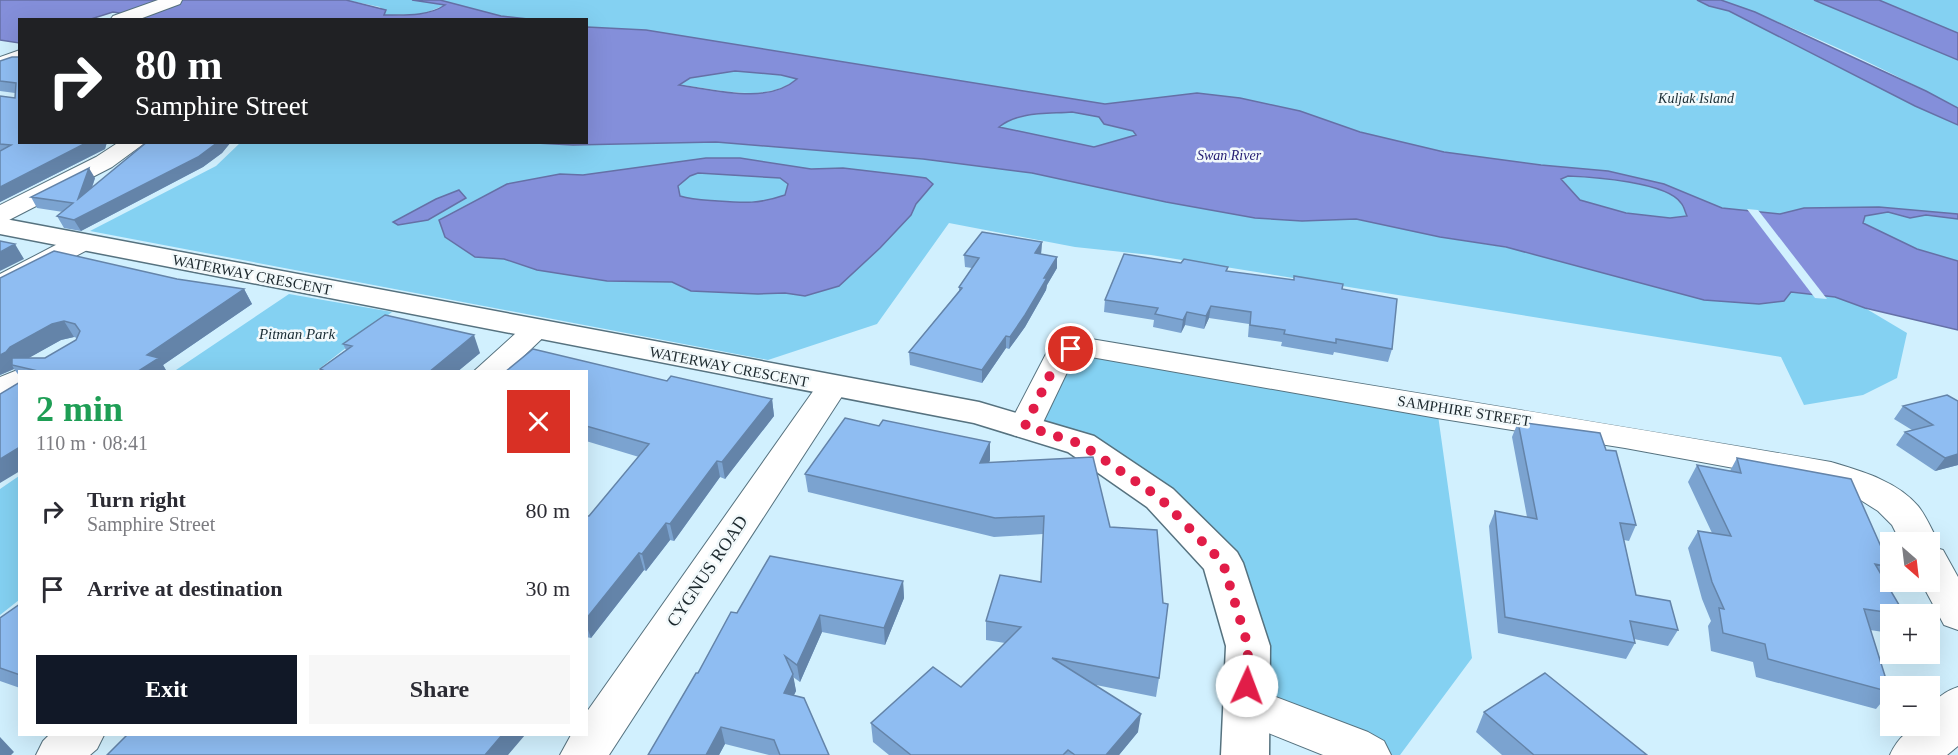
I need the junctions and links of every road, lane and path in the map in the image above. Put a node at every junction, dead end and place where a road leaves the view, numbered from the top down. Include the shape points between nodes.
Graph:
1 (174, 0) edge
2 (126, 17) edge
3 (18, 57) edge
4 (0, 63) edge
5 (132, 144) edge
6 (0, 214) edge
7 (0, 226) edge
8 (82, 242) junction
9 (0, 285) edge
10 (536, 330) junction
11 (491, 370) edge
12 (18, 380) edge
13 (832, 387) junction
14 (0, 391) edge
15 (1025, 426) junction
16 (1914, 532) edge
17 (1940, 580) edge
18 (1958, 614) edge
19 (1246, 705) junction
20 (1958, 706) edge
21 (80, 736) edge
22 (59, 755) edge
23 (583, 755) edge
24 (1245, 755) edge
25 (1368, 755) edge
26 (1913, 755) edge

1 - 2 street
3 - 4 street
5 - 6 street
7 - 8 street, WATERWAY CRESCENT
8 - 9 street
8 - 10 street, WATERWAY CRESCENT
10 - 11 street
10 - 13 street, WATERWAY CRESCENT
12 - 14 street
13 - 15 street, WATERWAY CRESCENT via 979,413
13 - 23 street, CYGNUS ROAD
15 - 16 street, SAMPHIRE STREET via 1059,357 1071,349 1091,348 1831,474 1883,497 1905,517
15 - 19 street, WATERWAY CRESCENT via 1081,444 1160,498 1223,563 1248,646
17 - 18 street
19 - 24 street, WATERWAY CRESCENT
19 - 25 street
20 - 26 street via 1942,732
21 - 22 street

